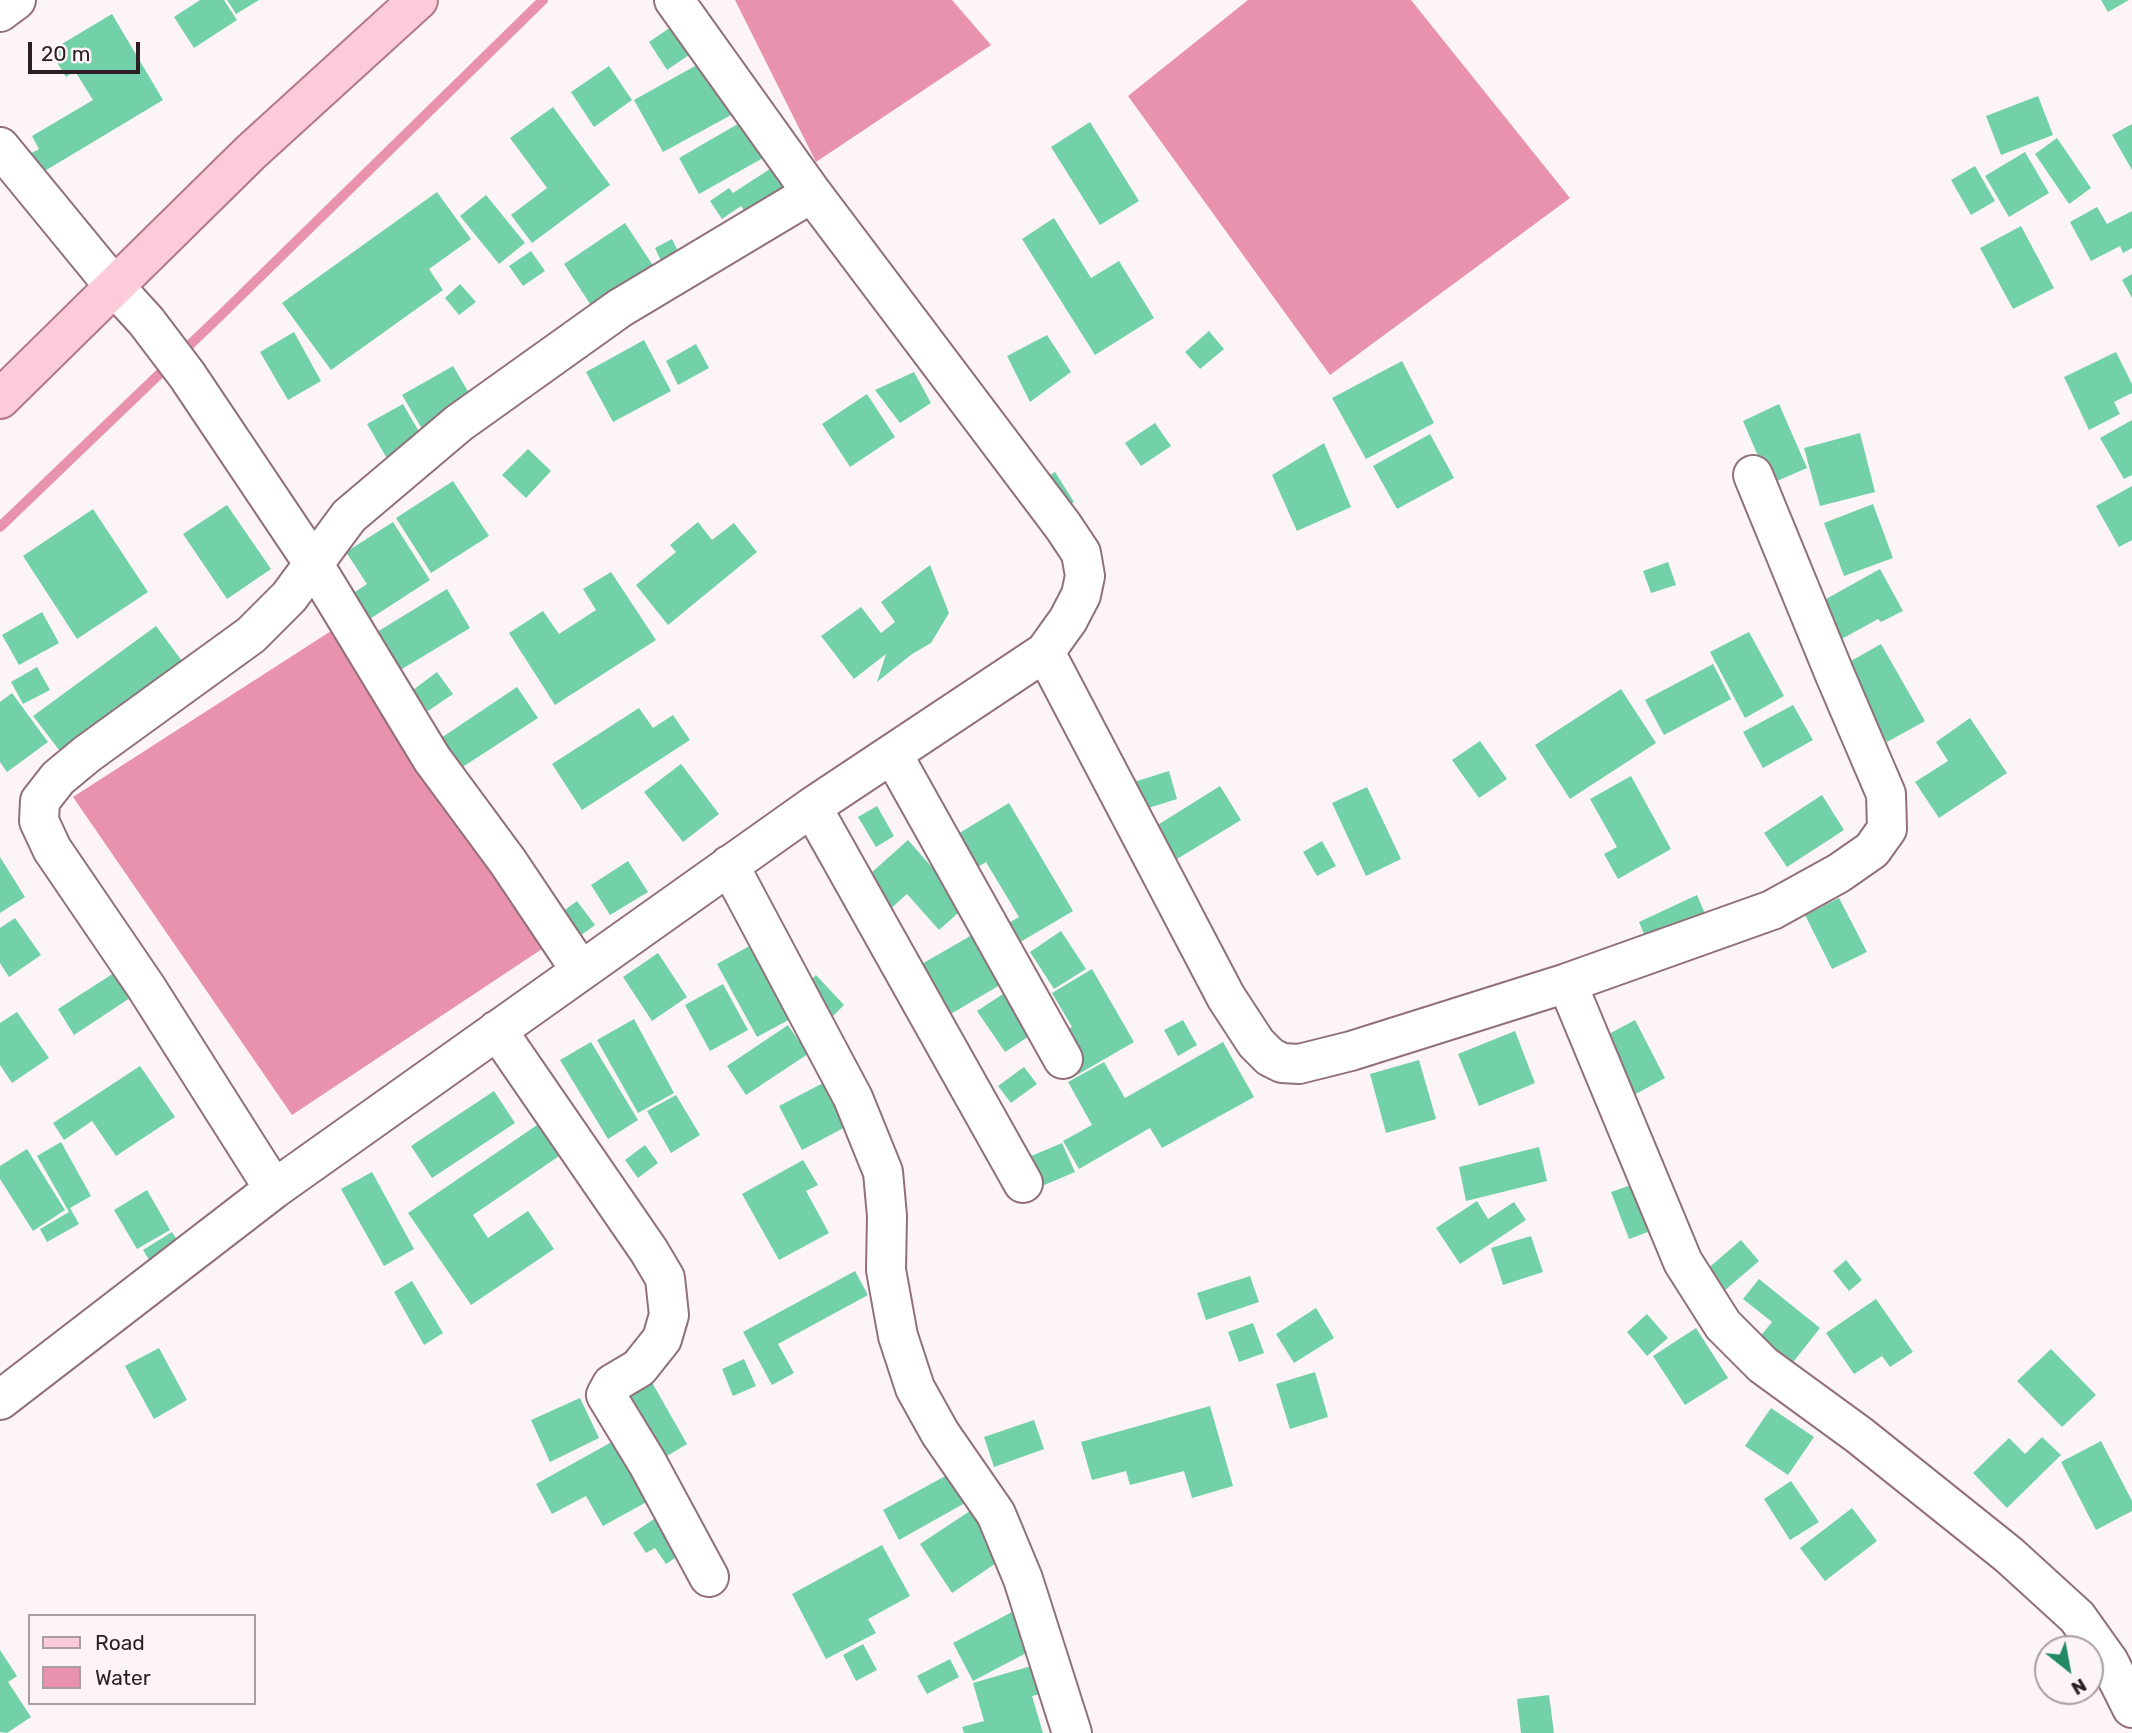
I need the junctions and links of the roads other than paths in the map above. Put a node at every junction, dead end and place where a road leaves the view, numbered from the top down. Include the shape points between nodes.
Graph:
1 (16, 0) edge
2 (418, 0) edge
3 (674, 0) edge
4 (0, 12) edge
5 (0, 147) edge
6 (812, 193) junction
7 (114, 286) junction
8 (0, 399) edge
9 (1753, 475) dead end
10 (313, 563) junction
11 (1045, 652) junction
12 (893, 755) junction
13 (812, 807) junction
14 (729, 865) junction
15 (581, 971) junction
16 (1567, 983) junction
17 (497, 1030) junction
18 (1063, 1059) dead end
19 (1023, 1183) dead end
20 (274, 1189) junction
21 (0, 1400) edge
22 (709, 1577) dead end
23 (2132, 1708) edge
24 (1072, 1733) edge

1 - 4 street
2 - 7 main road via 251,152
3 - 6 street
5 - 7 street
6 - 10 street via 620,308 459,423 349,516
6 - 11 street via 1081,553 1086,576 1081,595
7 - 8 main road
7 - 10 street via 187,375
9 - 16 street via 1886,794 1887,829 1872,850 1772,910
10 - 15 street via 432,759
10 - 20 street via 289,597 251,635 87,754 58,778 40,801 39,821 52,849
11 - 12 street
11 - 16 street via 1226,997 1270,1057 1299,1064
12 - 13 street
12 - 18 street
13 - 14 street
13 - 19 street
14 - 15 street
14 - 24 street via 853,1098 884,1172 886,1270 898,1336 915,1388 996,1514 1023,1579
15 - 17 street
16 - 23 street via 1683,1262 1723,1325 1763,1365 1998,1546 2077,1617 2109,1662
17 - 20 street
17 - 22 street via 665,1278 669,1315 662,1339 639,1368 612,1384 606,1395
20 - 21 street

